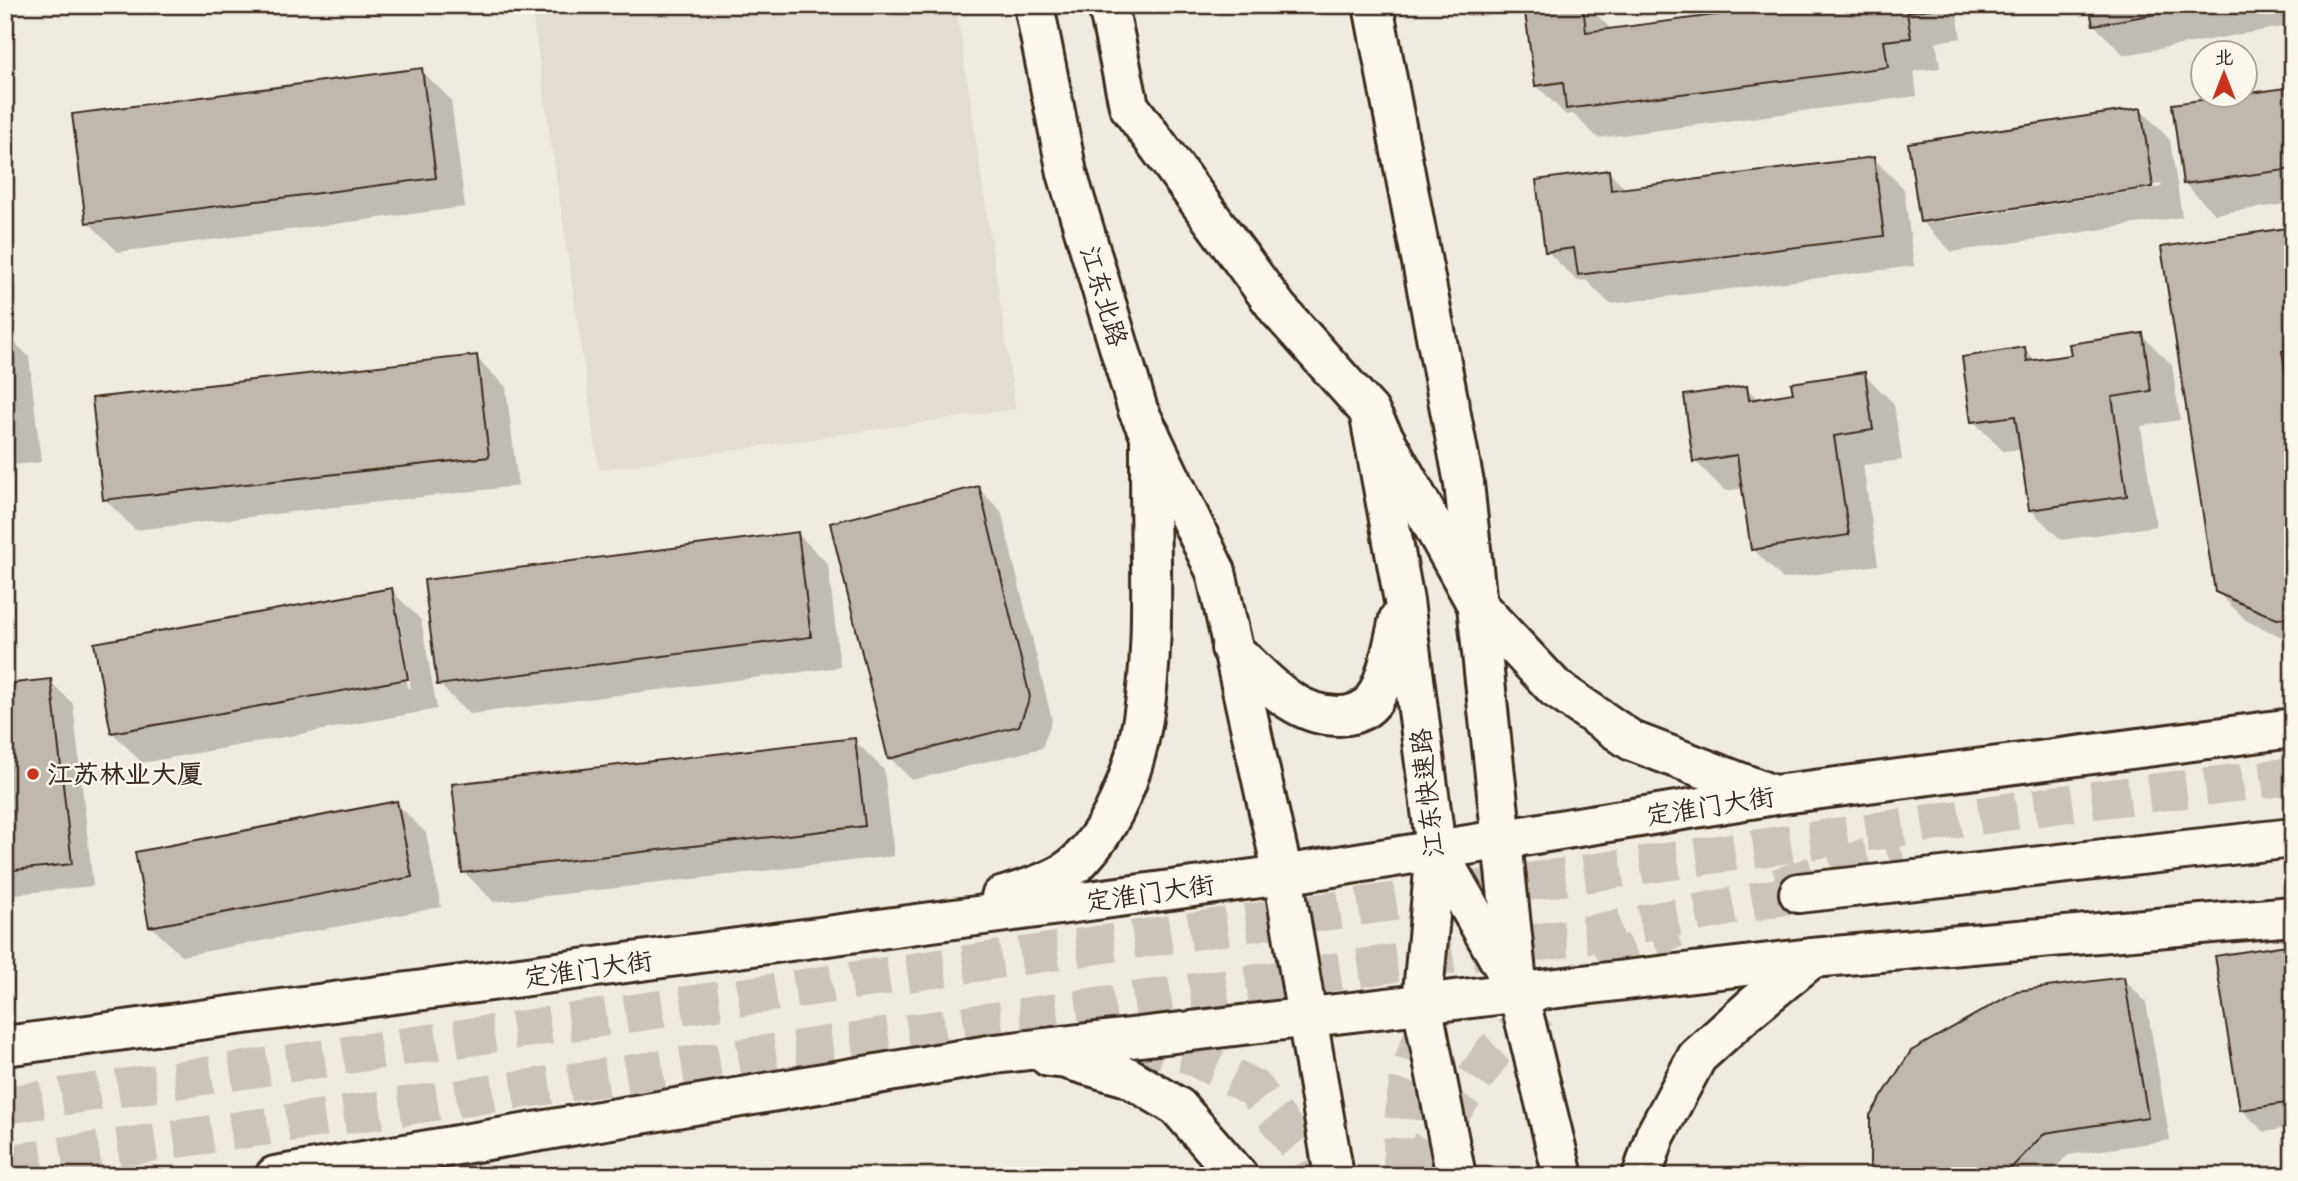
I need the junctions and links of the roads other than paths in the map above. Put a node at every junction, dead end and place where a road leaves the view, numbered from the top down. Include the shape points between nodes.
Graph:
1 (1034, 5) edge
2 (1108, 5) edge
3 (1373, 5) edge
4 (1369, 411) junction
5 (1150, 434) junction
6 (1404, 601) junction
7 (1477, 605) junction
8 (1231, 648) junction
9 (2293, 728) edge
10 (1775, 796) junction
11 (1502, 838) junction
12 (2293, 838) edge
13 (1436, 849) junction
14 (1283, 875) junction
15 (1799, 893) tunnel mouth
16 (2293, 916) edge
17 (901, 927) junction
18 (1812, 958) junction
19 (1518, 992) junction
20 (1422, 1004) junction
21 (1308, 1017) junction
22 (5, 1046) edge
23 (995, 1054) junction
24 (275, 1176) edge
25 (1238, 1176) edge
26 (1335, 1176) edge
27 (1456, 1176) edge
28 (1563, 1176) edge
29 (1642, 1176) edge

1 - 5 main road, 江东北路 via 1067,173 1138,410
2 - 4 main road via 1129,106 1278,309
3 - 7 main road via 1464,483
4 - 6 main road, 江东快速路
4 - 7 main road
5 - 8 main road, 江东北路 via 1216,572
5 - 17 main road via 1147,695 1137,749 1115,811 1082,860 1042,885
6 - 8 main road via 1376,697 1366,708 1347,716 1309,713 1290,702
6 - 13 main road, 江东快速路
7 - 10 main road via 1555,688 1633,741
7 - 11 main road
8 - 14 main road
9 - 10 main road, 定淮门大街
10 - 11 main road, 定淮门大街
11 - 13 main road, 定淮门大街
11 - 19 main road
12 - 15 main road
13 - 14 main road, 定淮门大街
13 - 19 main road
13 - 20 main road, 江东快速路
14 - 17 main road, 定淮门大街
14 - 21 main road
16 - 18 main road
17 - 22 main road, 定淮门大街
18 - 19 main road
18 - 29 main road via 1697,1057 1655,1136
19 - 20 main road
19 - 28 main road
20 - 21 main road
20 - 27 main road, 江东快速路
21 - 23 main road
21 - 26 main road
23 - 24 main road
23 - 25 main road via 1066,1059 1128,1077 1178,1107

